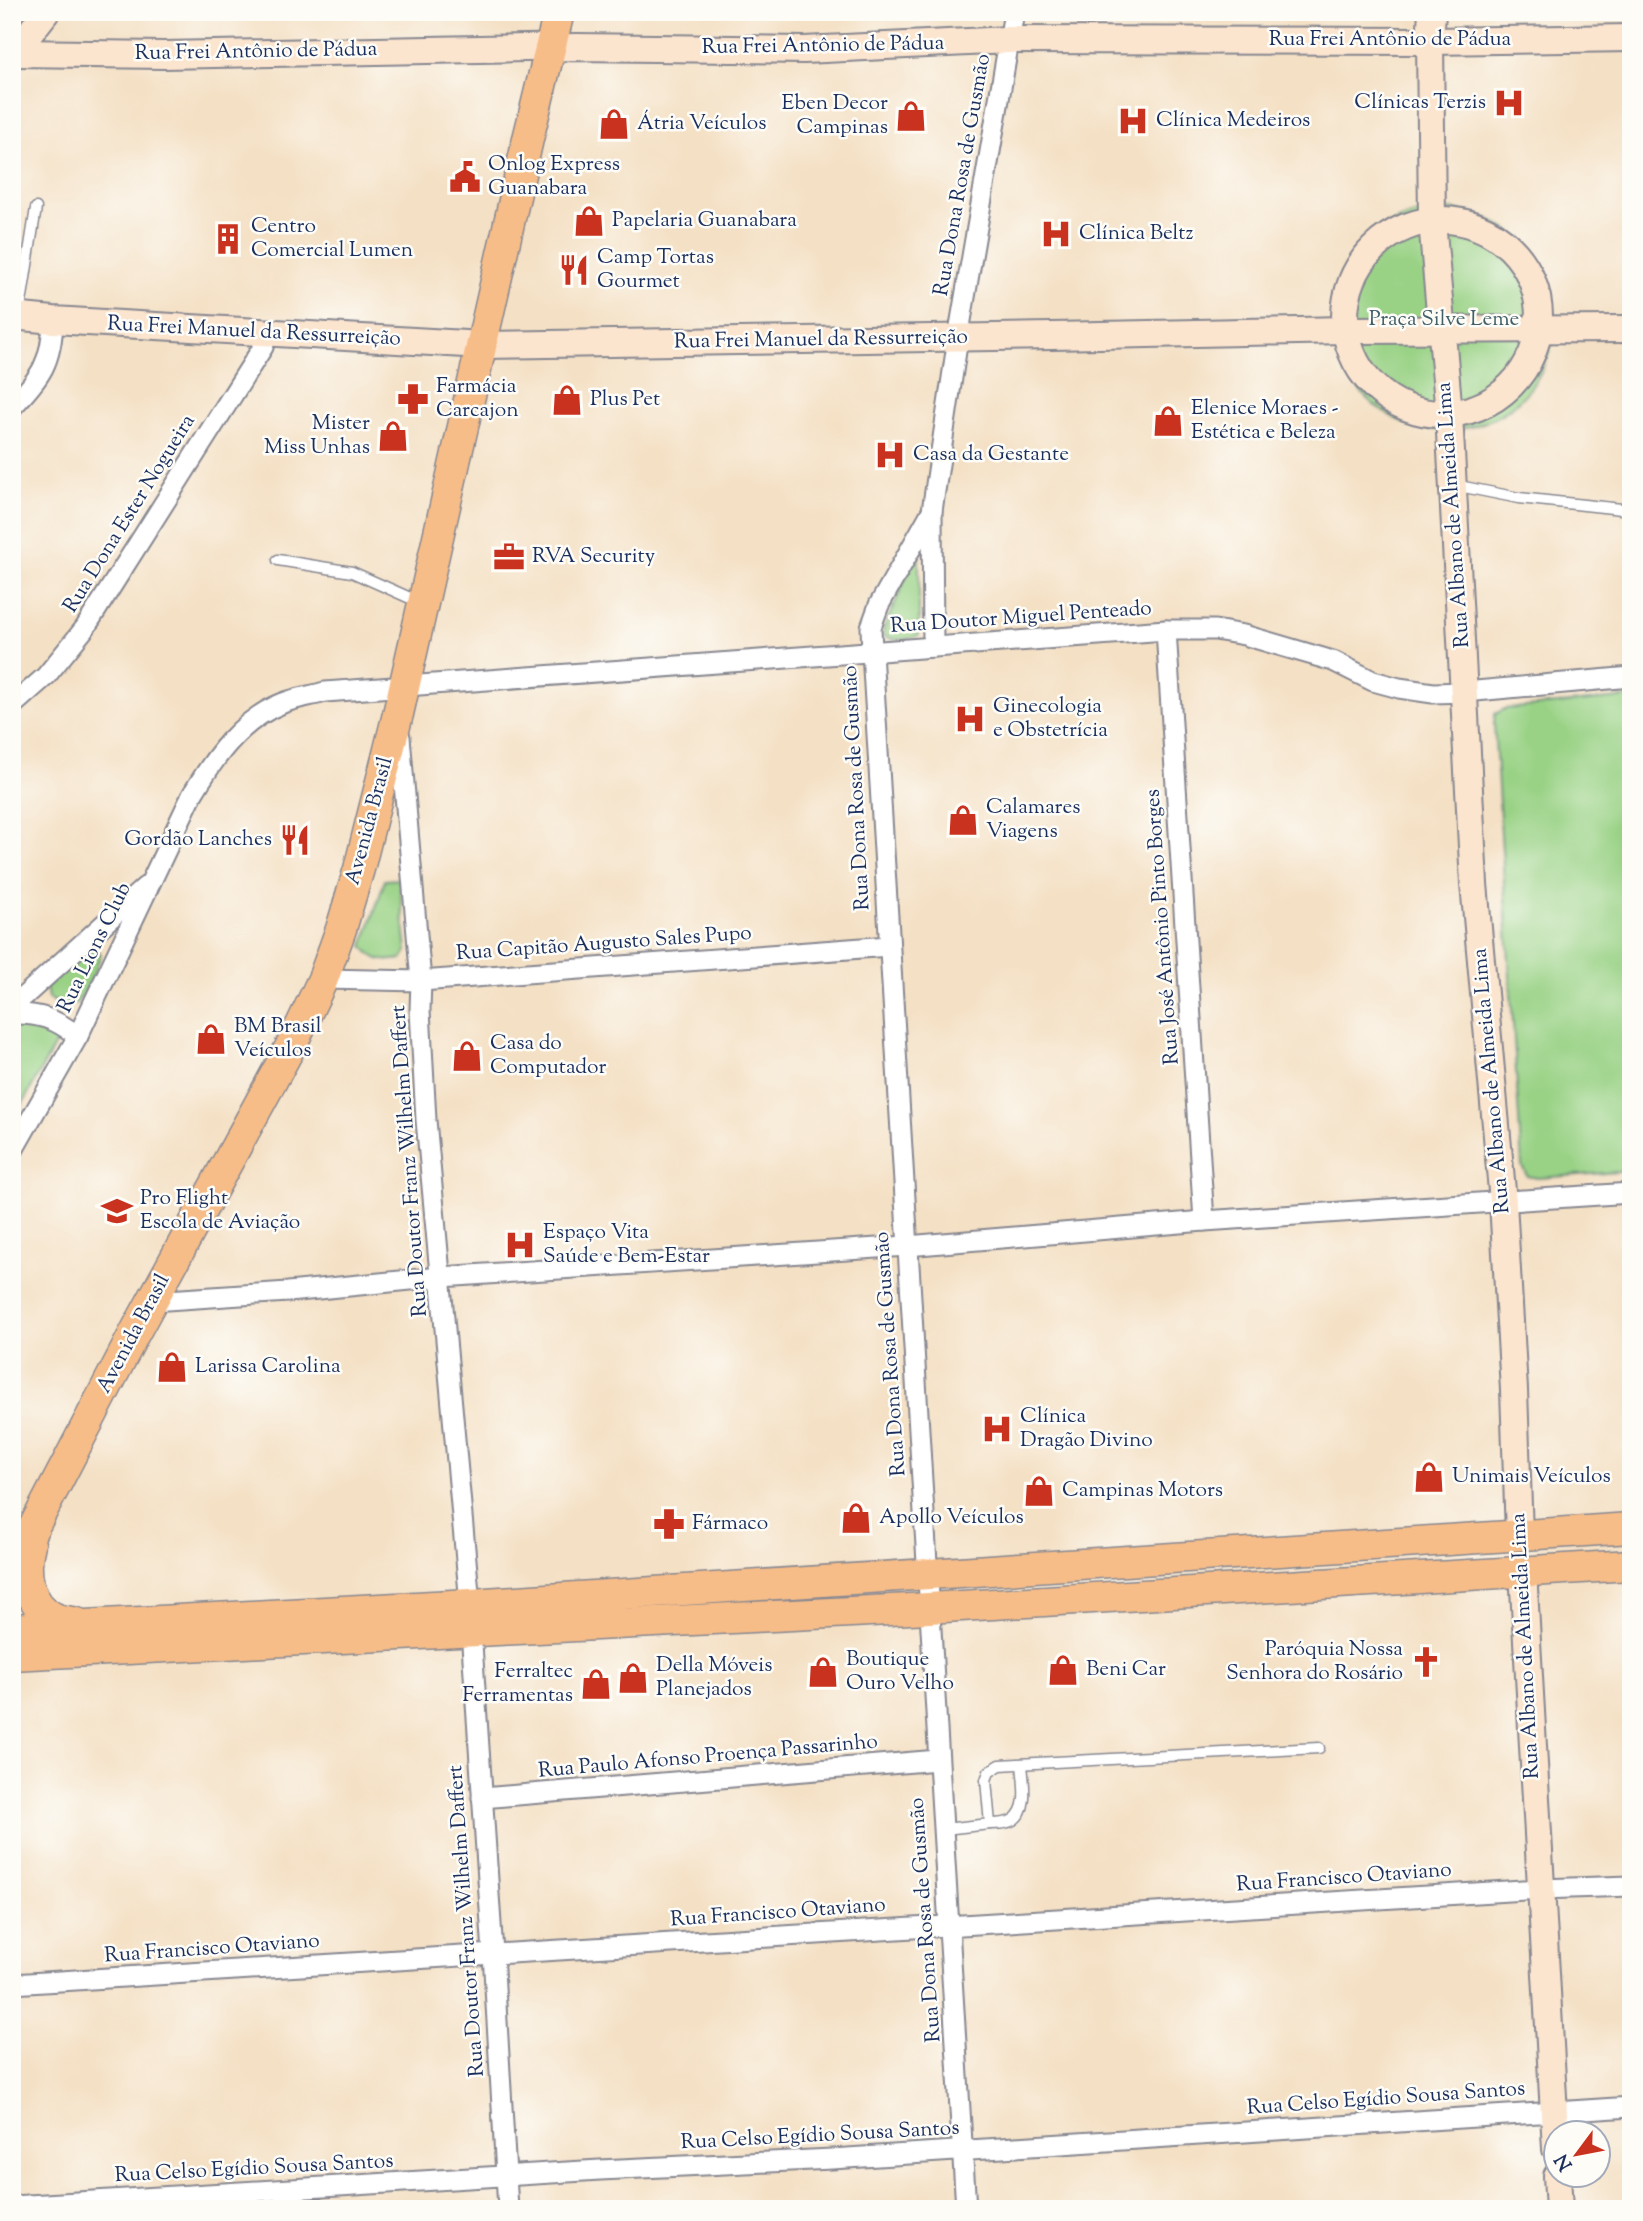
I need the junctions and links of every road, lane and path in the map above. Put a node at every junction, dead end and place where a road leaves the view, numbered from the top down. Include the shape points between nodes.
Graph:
1 (46, 12) edge
2 (559, 12) edge
3 (1014, 12) edge
4 (1432, 12) edge
5 (1631, 38) edge
6 (1009, 40) junction
7 (1430, 41) junction
8 (550, 48) junction
9 (14, 54) edge
10 (36, 208) dead end
11 (1432, 220) junction
12 (16, 316) edge
13 (53, 320) junction
14 (1631, 329) edge
15 (1345, 330) junction
16 (1441, 330) junction
17 (1538, 330) junction
18 (268, 332) junction
19 (958, 338) junction
20 (483, 345) junction
21 (12, 407) edge
22 (1449, 414) junction
23 (1454, 485) junction
24 (1631, 510) edge
25 (932, 511) junction
26 (278, 560) dead end
27 (423, 604) junction
28 (1166, 630) junction
29 (933, 648) junction
30 (872, 652) junction
31 (1631, 677) edge
32 (404, 685) junction
33 (1465, 692) junction
34 (12, 706) edge
35 (398, 714) junction
36 (153, 879) junction
37 (889, 946) junction
38 (323, 979) junction
39 (421, 981) junction
40 (12, 1007) edge
41 (12, 1014) edge
42 (78, 1036) junction
43 (12, 1152) edge
44 (1631, 1193) edge
45 (1503, 1202) junction
46 (1205, 1221) junction
47 (907, 1246) junction
48 (441, 1277) junction
49 (152, 1301) junction
50 (35, 1524) junction
51 (1631, 1528) edge
52 (1519, 1535) junction
53 (15, 1557) edge
54 (1631, 1565) edge
55 (1523, 1572) junction
56 (927, 1574) junction
57 (929, 1608) junction
58 (470, 1617) junction
59 (88, 1625) junction
60 (12, 1629) edge
61 (12, 1655) edge
62 (1319, 1748) dead end
63 (938, 1760) junction
64 (1022, 1764) junction
65 (482, 1798) junction
66 (990, 1824) junction
67 (944, 1829) junction
68 (1631, 1886) edge
69 (1540, 1889) junction
70 (948, 1925) junction
71 (494, 1954) junction
72 (12, 1984) edge
73 (1631, 2107) edge
74 (1553, 2111) junction
75 (1554, 2120) edge
76 (963, 2150) junction
77 (506, 2177) junction
78 (1558, 2190) edge
79 (12, 2206) edge
80 (508, 2209) edge
81 (967, 2209) edge
82 (1559, 2209) edge

1 - 9 street
2 - 8 main road, Avenida Brasil
3 - 6 street, Rua Dona Rosa de Gusmão
4 - 7 street, Rua Albano de Almeida Lima
5 - 7 street, Rua Frei Antônio de Pádua
6 - 7 street, Rua Frei Antônio de Pádua
6 - 8 street, Rua Frei Antônio de Pádua via 804,50
6 - 19 street, Rua Dona Rosa de Gusmão
7 - 11 street, Rua Albano de Almeida Lima
8 - 9 street, Rua Frei Antônio de Pádua
8 - 20 main road, Avenida Brasil
10 - 12 lane
11 - 15 street via 1390,234 1373,248 1350,285
11 - 16 street, Rua Albano de Almeida Lima
11 - 17 street via 1461,222 1488,232 1511,250 1528,273 1537,300
12 - 13 street, Rua Frei Manuel da Ressurreição
13 - 18 street, Rua Frei Manuel da Ressurreição
13 - 21 street via 47,360 36,381
14 - 17 street, Rua Frei Manuel da Ressurreição
15 - 16 street, Rua Frei Manuel da Ressurreição
15 - 19 street, Rua Frei Manuel da Ressurreição
15 - 22 street via 1351,354 1381,393 1401,406
16 - 17 street, Rua Frei Manuel da Ressurreição
16 - 22 street, Rua Albano de Almeida Lima
17 - 22 street via 1526,366 1508,388 1486,405
18 - 20 street, Rua Frei Manuel da Ressurreição
18 - 34 street, Rua Dona Ester Nogueira via 85,628 46,676
19 - 20 street, Rua Frei Manuel da Ressurreição
19 - 25 street, Rua Dona Rosa de Gusmão
20 - 27 main road, Avenida Brasil
22 - 23 street, Rua Albano de Almeida Lima
23 - 24 lane via 1519,498
23 - 33 street, Rua Albano de Almeida Lima
25 - 29 street, Rua Dona Rosa de Gusmão
25 - 30 street, Rua Dona Rosa de Gusmão via 878,605 871,627
26 - 27 lane via 352,572
27 - 32 main road, Avenida Brasil
28 - 29 street, Rua Doutor Miguel Penteado
28 - 33 street, Rua Doutor Miguel Penteado via 1244,635 1333,660 1373,681 1399,688
28 - 46 street, Rua José Antônio Pinto Borges
29 - 30 street, Rua Doutor Miguel Penteado
30 - 32 street, Rua Doutor Miguel Penteado
30 - 37 street, Rua Dona Rosa de Gusmão
31 - 33 street, Rua Doutor Miguel Penteado
32 - 35 main road, Avenida Brasil
32 - 36 street, Rua Lions Club via 325,692 282,703 233,736 192,795
33 - 45 street, Rua Albano de Almeida Lima via 1474,884
35 - 38 main road, Avenida Brasil via 359,869
35 - 39 street, Rua Doutor Franz Wilhelm Daffert
36 - 40 street, Rua Lions Club
36 - 42 street, Rua Lions Club
37 - 39 street, Rua Capitão Augusto Sales Pupo
37 - 47 street, Rua Dona Rosa de Gusmão
38 - 39 street, Rua Capitão Augusto Sales Pupo
38 - 49 main road, Avenida Brasil
39 - 48 street, Rua Doutor Franz Wilhelm Daffert via 426,1120
41 - 42 street, Rua Lions Club via 33,1013 60,1022
42 - 43 street, Rua Lions Club
44 - 45 street
45 - 46 street
45 - 52 street, Rua Albano de Almeida Lima
46 - 47 street
47 - 48 street
47 - 56 street, Rua Dona Rosa de Gusmão
48 - 49 street
48 - 58 street, Rua Doutor Franz Wilhelm Daffert
49 - 50 main road, Avenida Brasil
50 - 53 main road, Avenida Brasil
50 - 59 main road via 25,1560 26,1577 37,1604 55,1618
51 - 52 main road
52 - 55 street, Rua Albano de Almeida Lima
52 - 56 main road
54 - 55 main road
55 - 57 main road
55 - 69 street, Rua Albano de Almeida Lima
56 - 57 street, Rua Dona Rosa de Gusmão
56 - 58 main road
57 - 58 main road
57 - 63 street, Rua Dona Rosa de Gusmão
58 - 59 main road
58 - 61 main road
58 - 65 street, Rua Doutor Franz Wilhelm Daffert
59 - 60 main road
62 - 64 lane
63 - 65 street, Rua Paulo Afonso Proença Passarinho
63 - 67 street, Rua Dona Rosa de Gusmão
64 - 66 lane via 1021,1813 1011,1822
64 - 66 lane via 1000,1765 989,1772
65 - 71 street, Rua Doutor Franz Wilhelm Daffert
66 - 67 lane
67 - 70 street, Rua Dona Rosa de Gusmão
68 - 69 street, Rua Francisco Otaviano
69 - 70 street, Rua Francisco Otaviano
69 - 74 street, Rua Albano de Almeida Lima
70 - 71 street, Rua Francisco Otaviano
70 - 76 street, Rua Dona Rosa de Gusmão
71 - 72 street, Rua Francisco Otaviano
71 - 77 street, Rua Doutor Franz Wilhelm Daffert
73 - 74 street, Rua Celso Egídio Sousa Santos
74 - 75 street, Rua Albano de Almeida Lima
74 - 76 street, Rua Celso Egídio Sousa Santos
76 - 77 street, Rua Celso Egídio Sousa Santos
76 - 81 street, Rua Dona Rosa de Gusmão
77 - 79 street, Rua Celso Egídio Sousa Santos
77 - 80 street, Rua Doutor Franz Wilhelm Daffert
78 - 82 street

